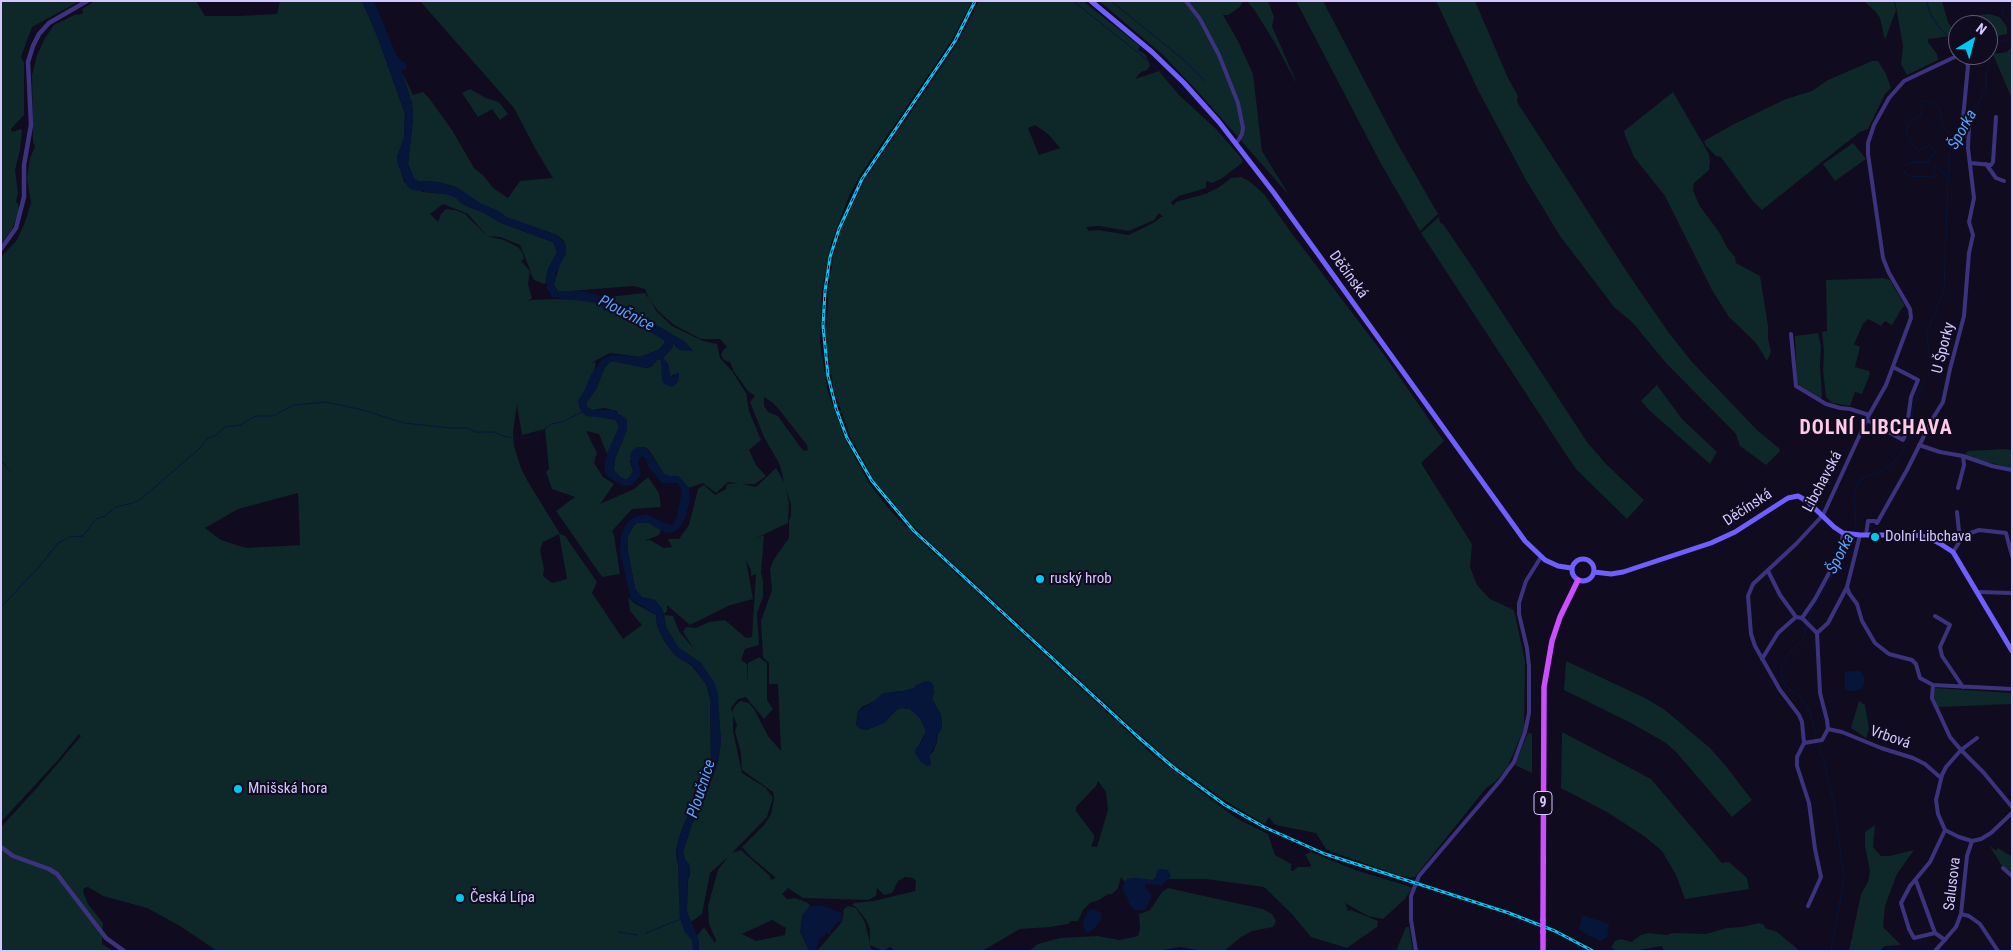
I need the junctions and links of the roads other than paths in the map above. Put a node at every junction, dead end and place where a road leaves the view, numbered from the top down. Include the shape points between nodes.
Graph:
1 (87, 1) edge
2 (1092, 1) edge
3 (1186, 1) edge
4 (1948, 60) edge
5 (1968, 65) edge
6 (1996, 117) dead end
7 (1236, 144) junction
8 (1971, 163) junction
9 (1986, 164) junction
10 (2004, 180) dead end
11 (1, 249) edge
12 (1791, 334) dead end
13 (1894, 367) junction
14 (1868, 418) junction
15 (1919, 445) junction
16 (1963, 456) junction
17 (2012, 470) edge
18 (1958, 488) dead end
19 (1957, 512) dead end
20 (1823, 515) junction
21 (1877, 523) junction
22 (1846, 533) junction
23 (1879, 534) junction
24 (1858, 535) junction
25 (1866, 535) junction
26 (1960, 541) junction
27 (1953, 552) junction
28 (2012, 556) edge
29 (1541, 557) junction
30 (1571, 568) junction
31 (1768, 571) junction
32 (1594, 572) junction
33 (1578, 580) junction
34 (1847, 587) junction
35 (1978, 592) junction
36 (2012, 593) edge
37 (1935, 616) dead end
38 (1796, 617) junction
39 (1802, 618) junction
40 (1818, 634) junction
41 (2012, 651) edge
42 (1762, 659) junction
43 (1932, 687) junction
44 (1963, 687) junction
45 (2012, 689) edge
46 (1828, 729) junction
47 (1977, 738) dead end
48 (1804, 742) junction
49 (1961, 750) junction
50 (1941, 778) junction
51 (2012, 807) edge
52 (2012, 812) edge
53 (1945, 830) junction
54 (1972, 841) junction
55 (1, 847) edge
56 (2003, 868) dead end
57 (2012, 876) edge
58 (1916, 881) junction
59 (1808, 906) dead end
60 (1961, 914) junction
61 (1935, 933) junction
62 (1945, 940) junction
63 (124, 951) edge
64 (1416, 951) edge
65 (1543, 951) edge
66 (1935, 951) edge
67 (1998, 951) edge

1 - 11 street via 49,23 38,34 33,46 28,62 31,118 24,165 24,197 16,228
2 - 7 main road, Děčínská via 1166,65
3 - 7 street via 1220,55 1238,103 1243,128
4 - 13 street, Libchavská via 1896,88 1874,125 1868,143 1885,263 1911,313
5 - 8 street, U Šporky via 1963,120 1969,124
6 - 9 street via 1993,162
7 - 29 main road, Děčínská via 1526,542
8 - 9 street
8 - 15 street, U Šporky via 1974,198 1969,222 1973,235 1964,316 1943,402
9 - 10 street via 1996,178
12 - 14 street via 1796,386 1826,404 1850,409
13 - 14 street, Libchavská
13 - 14 street via 1918,380 1911,397 1903,440
14 - 20 street, Libchavská
15 - 16 street
15 - 21 street, U Šporky
16 - 17 street
16 - 18 street
19 - 26 street
20 - 22 main road, Děčínská
20 - 31 street, Libchavská
20 - 32 main road, Děčínská via 1805,499 1790,497 1723,539 1619,573
21 - 23 street
21 - 25 street, U Šporky via 1868,521
22 - 24 main road
22 - 39 street via 1840,552
23 - 25 main road
23 - 27 main road via 1927,537
24 - 25 main road
24 - 34 street
26 - 27 street
26 - 28 street via 1965,535 1979,530 2006,533
27 - 35 main road
29 - 30 main road, Děčínská via 1558,566
29 - 64 street via 1526,580 1519,603 1529,666 1530,708 1525,732 1514,762 1500,782 1420,876 1410,896
30 - 32 main road via 1576,560 1583,559 1592,564
30 - 33 main road via 1572,575
31 - 38 street
31 - 42 street, Libchavská via 1753,584 1748,596 1751,634
32 - 33 main road via 1587,581
33 - 65 main road, 9, bridge via 1552,640 1544,687
34 - 40 street via 1828,623
34 - 43 street via 1858,604 1862,621 1874,643 1889,654 1912,660 1920,678
35 - 36 street
35 - 41 main road
37 - 44 street via 1950,625 1940,647 1942,656
38 - 39 street
38 - 42 street via 1772,639
39 - 40 street
40 - 46 street via 1820,693
42 - 48 street, Libchavská via 1801,718
43 - 44 street
43 - 49 street via 1936,708 1950,737
44 - 45 street
46 - 48 street via 1820,741
46 - 50 street, Vrbová via 1913,758
47 - 49 street
48 - 59 street, Libchavská via 1797,757 1797,766 1809,803 1821,877
49 - 50 street
49 - 51 street
50 - 53 street via 1936,800
52 - 54 street, Salusova via 1991,833
53 - 54 street, Salusova
53 - 58 street via 1930,862
54 - 60 street, Salusova via 1967,856
55 - 63 street via 13,856 57,874 106,938
56 - 57 street
58 - 61 street
58 - 61 street via 1903,896 1904,915 1914,938
60 - 62 street, Salusova via 1956,927
60 - 67 street via 1980,924
61 - 62 street
62 - 66 street, Salusova

